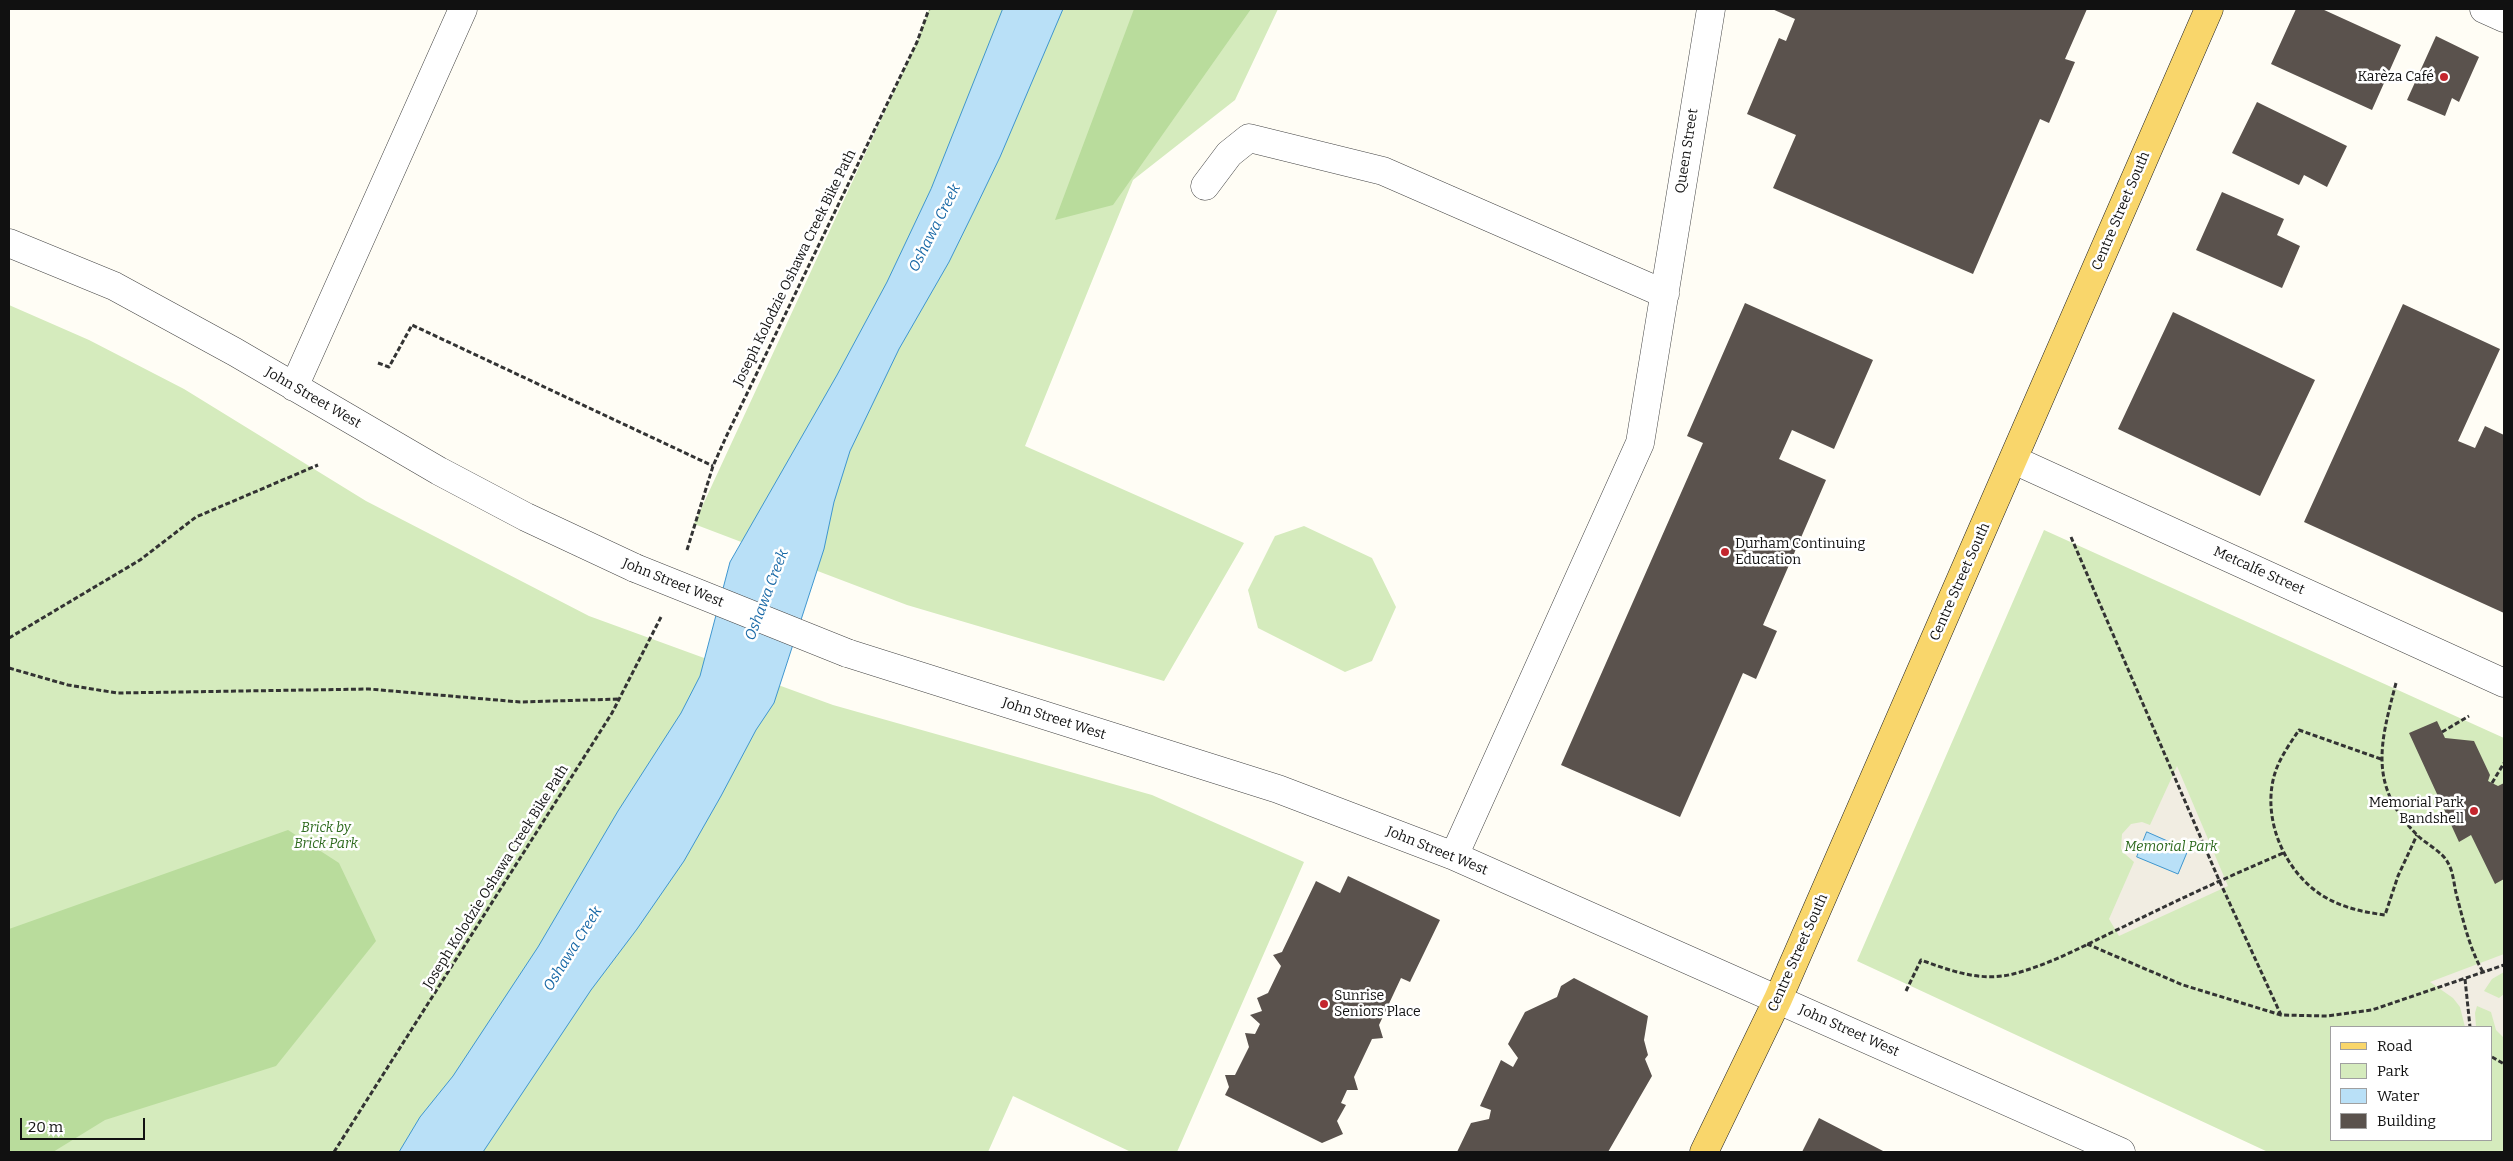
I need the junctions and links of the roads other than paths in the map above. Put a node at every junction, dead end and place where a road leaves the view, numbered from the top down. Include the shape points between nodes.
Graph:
1 (463, 9) edge
2 (1711, 9) edge
3 (2209, 9) edge
4 (2484, 9) edge
5 (2504, 18) edge
6 (1205, 186) dead end
7 (9, 243) edge
8 (1665, 294) junction
9 (294, 387) junction
10 (2014, 460) junction
11 (2504, 683) edge
12 (1454, 856) junction
13 (1778, 999) junction
14 (1704, 1152) edge
15 (2121, 1152) edge

1 - 9 street
2 - 8 street, Queen Street
3 - 10 main road, Centre Street South
4 - 5 street
6 - 8 street via 1229,154 1249,138 1258,140 1384,171
7 - 9 street, John Street West via 114,286
8 - 12 street, Queen Street via 1640,443
9 - 12 street, John Street West, bridge via 438,471 526,517 635,568 847,654 1278,789
10 - 11 street, Metcalfe Street
10 - 13 main road, Centre Street South
12 - 13 street, John Street West
13 - 14 main road, Centre Street South
13 - 15 street, John Street West

